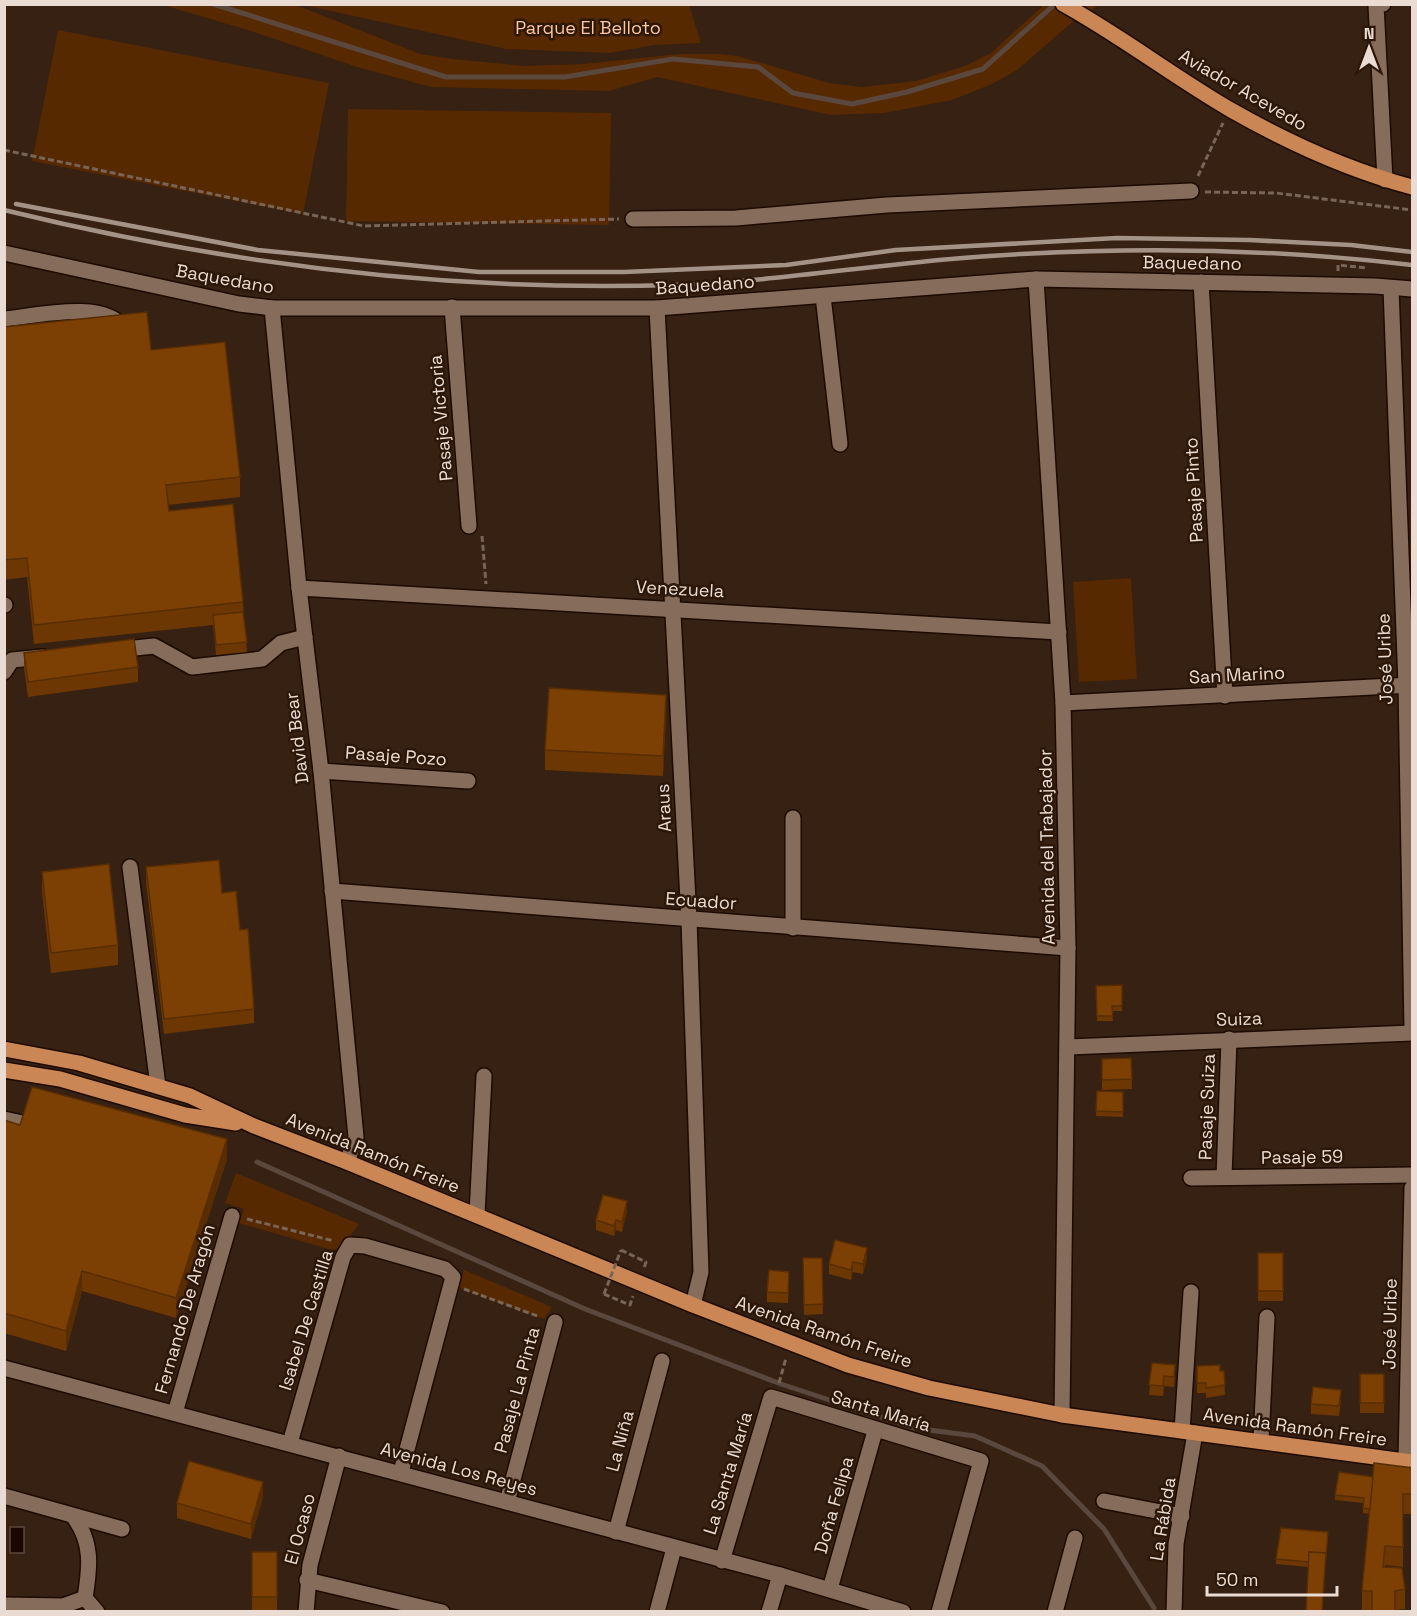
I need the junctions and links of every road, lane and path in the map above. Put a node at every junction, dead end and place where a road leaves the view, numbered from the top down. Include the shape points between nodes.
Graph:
1 (1383, 4) edge
2 (1065, 6) edge
3 (1230, 109) junction
4 (4, 150) edge
5 (1385, 180) junction
6 (1413, 187) edge
7 (1191, 191) junction
8 (1413, 210) edge
9 (633, 219) joint
10 (4, 253) edge
11 (1036, 279) junction
12 (1201, 282) junction
13 (1391, 288) junction
14 (1413, 289) edge
15 (824, 296) junction
16 (452, 307) junction
17 (272, 308) junction
18 (657, 308) junction
19 (4, 319) edge
20 (124, 329) edge
21 (840, 444) dead end
22 (469, 526) joint
23 (298, 588) junction
24 (487, 598) junction
25 (674, 608) junction
26 (1059, 632) junction
27 (305, 637) junction
28 (95, 652) edge
29 (60, 655) edge
30 (4, 672) edge
31 (1409, 685) edge
32 (1225, 696) junction
33 (1063, 703) junction
34 (321, 771) junction
35 (468, 780) dead end
36 (794, 818) dead end
37 (130, 867) dead end
38 (332, 891) junction
39 (689, 920) junction
40 (793, 928) junction
41 (1068, 948) junction
42 (1413, 1031) edge
43 (1229, 1039) junction
44 (1068, 1047) junction
45 (4, 1049) edge
46 (4, 1070) edge
47 (484, 1076) dead end
48 (158, 1086) junction
49 (4, 1119) edge
50 (27, 1124) edge
51 (254, 1126) junction
52 (347, 1162) junction
53 (1413, 1175) edge
54 (1224, 1177) junction
55 (1191, 1178) dead end
56 (1413, 1188) edge
57 (477, 1215) junction
58 (232, 1216) joint
59 (350, 1245) junction
60 (646, 1262) dead end
61 (452, 1280) junction
62 (1191, 1292) dead end
63 (630, 1305) dead end
64 (693, 1305) junction
65 (1267, 1317) dead end
66 (555, 1322) joint
67 (662, 1361) dead end
68 (784, 1364) dead end
69 (4, 1368) edge
70 (774, 1393) junction
71 (175, 1413) junction
72 (1062, 1415) junction
73 (875, 1431) junction
74 (1189, 1432) junction
75 (1261, 1442) junction
76 (290, 1443) junction
77 (339, 1456) junction
78 (1409, 1462) edge
79 (400, 1472) junction
80 (4, 1496) edge
81 (1104, 1500) dead end
82 (507, 1502) junction
83 (73, 1516) junction
84 (1182, 1516) junction
85 (122, 1529) dead end
86 (616, 1532) junction
87 (1075, 1538) dead end
88 (674, 1548) junction
89 (722, 1561) junction
90 (780, 1575) junction
91 (307, 1580) junction
92 (830, 1589) junction
93 (85, 1598) junction
94 (4, 1605) edge
95 (97, 1611) edge
96 (306, 1611) edge
97 (434, 1611) edge
98 (657, 1611) edge
99 (769, 1611) edge
100 (903, 1611) edge
101 (939, 1611) edge
102 (1055, 1611) edge
103 (1174, 1611) edge

1 - 5 street via 1376,5
2 - 3 main road, Aviador Acevedo
3 - 5 main road, Aviador Acevedo via 1335,163
3 - 7 path
4 - 9 path via 364,226
5 - 6 main road, Aviador Acevedo
7 - 8 path via 1276,193
7 - 9 street via 887,205 736,218
10 - 17 street, Baquedano
11 - 12 street, Baquedano
11 - 15 street, Baquedano
11 - 26 street, Avenida del Trabajador
12 - 13 street, Baquedano
12 - 32 street, Pasaje Pinto
13 - 14 street, Baquedano
13 - 31 street, José Uribe
15 - 18 street, Baquedano
15 - 21 street
16 - 17 street, Baquedano
16 - 18 street, Baquedano
16 - 22 street, Pasaje Victoria
17 - 23 street, David Bear
18 - 25 street, Araus
19 - 20 street via 90,311 118,320
22 - 24 path via 481,529
23 - 24 street, Venezuela
23 - 27 street, David Bear
24 - 25 street, Venezuela
25 - 26 street, Venezuela
25 - 39 street, Araus
26 - 33 street, Avenida del Trabajador
27 - 28 street via 281,643 262,659 192,667 154,646
27 - 34 street, David Bear
29 - 30 street via 12,660
31 - 32 street, San Marino
31 - 42 street, José Uribe
32 - 33 street, San Marino
33 - 41 street, Avenida del Trabajador
34 - 35 street, Pasaje Pozo
34 - 38 street, David Bear
36 - 40 street
37 - 48 street
38 - 39 street, Ecuador
38 - 52 street, David Bear via 356,1137
39 - 40 street, Ecuador
39 - 64 street, Araus via 701,1272
40 - 41 street, Ecuador
41 - 44 street, Avenida del Trabajador
42 - 43 street, Suiza
43 - 44 street, Suiza
43 - 54 street, Pasaje Suiza
44 - 72 street, Avenida del Trabajador
45 - 48 main road, Avenida Ramón Freire via 79,1063
46 - 51 main road, Avenida Ramón Freire via 60,1078 185,1115
47 - 57 street
48 - 51 main road, Avenida Ramón Freire via 190,1096
49 - 50 street
51 - 52 main road, Avenida Ramón Freire
52 - 57 main road, Avenida Ramón Freire
53 - 54 street, Pasaje 59
54 - 55 street, Pasaje 59
56 - 78 street, José Uribe
57 - 64 main road, Avenida Ramón Freire
58 - 59 path
58 - 71 street, Fernando De Aragón
59 - 61 street, Isabel De Castilla via 445,1269
59 - 76 street, Isabel De Castilla via 343,1257
60 - 63 path, bridge via 621,1250 604,1294
61 - 66 path
61 - 79 street
62 - 74 street, La Rábida
64 - 72 main road, Avenida Ramón Freire via 848,1365 929,1388
65 - 75 street
66 - 82 street, Pasaje La Pinta
67 - 86 street, La Niña
68 - 70 path
69 - 71 street, Avenida Los Reyes
70 - 73 street, Santa María
70 - 89 street, La Santa María
71 - 76 street, Avenida Los Reyes
72 - 74 main road, Avenida Ramón Freire
73 - 92 street, Doña Felipa
73 - 101 street, Santa María via 981,1461
74 - 75 main road, Avenida Ramón Freire
74 - 84 street, La Rábida
75 - 78 main road, Avenida Ramón Freire
76 - 77 street, Avenida Los Reyes
77 - 79 street, Avenida Los Reyes
77 - 91 street, El Ocaso
79 - 82 street, Avenida Los Reyes
80 - 83 street
81 - 84 street
82 - 86 street, Avenida Los Reyes
83 - 85 street
83 - 93 street via 84,1531 91,1564
84 - 103 street, La Rábida via 1174,1569
86 - 88 street, Avenida Los Reyes
87 - 102 street
88 - 89 street, Avenida Los Reyes
88 - 98 street
89 - 90 street, Avenida Los Reyes
90 - 92 street, Avenida Los Reyes
90 - 99 street
91 - 96 street, El Ocaso
91 - 97 street
92 - 100 street, Avenida Los Reyes
93 - 94 street via 63,1606
93 - 95 street

